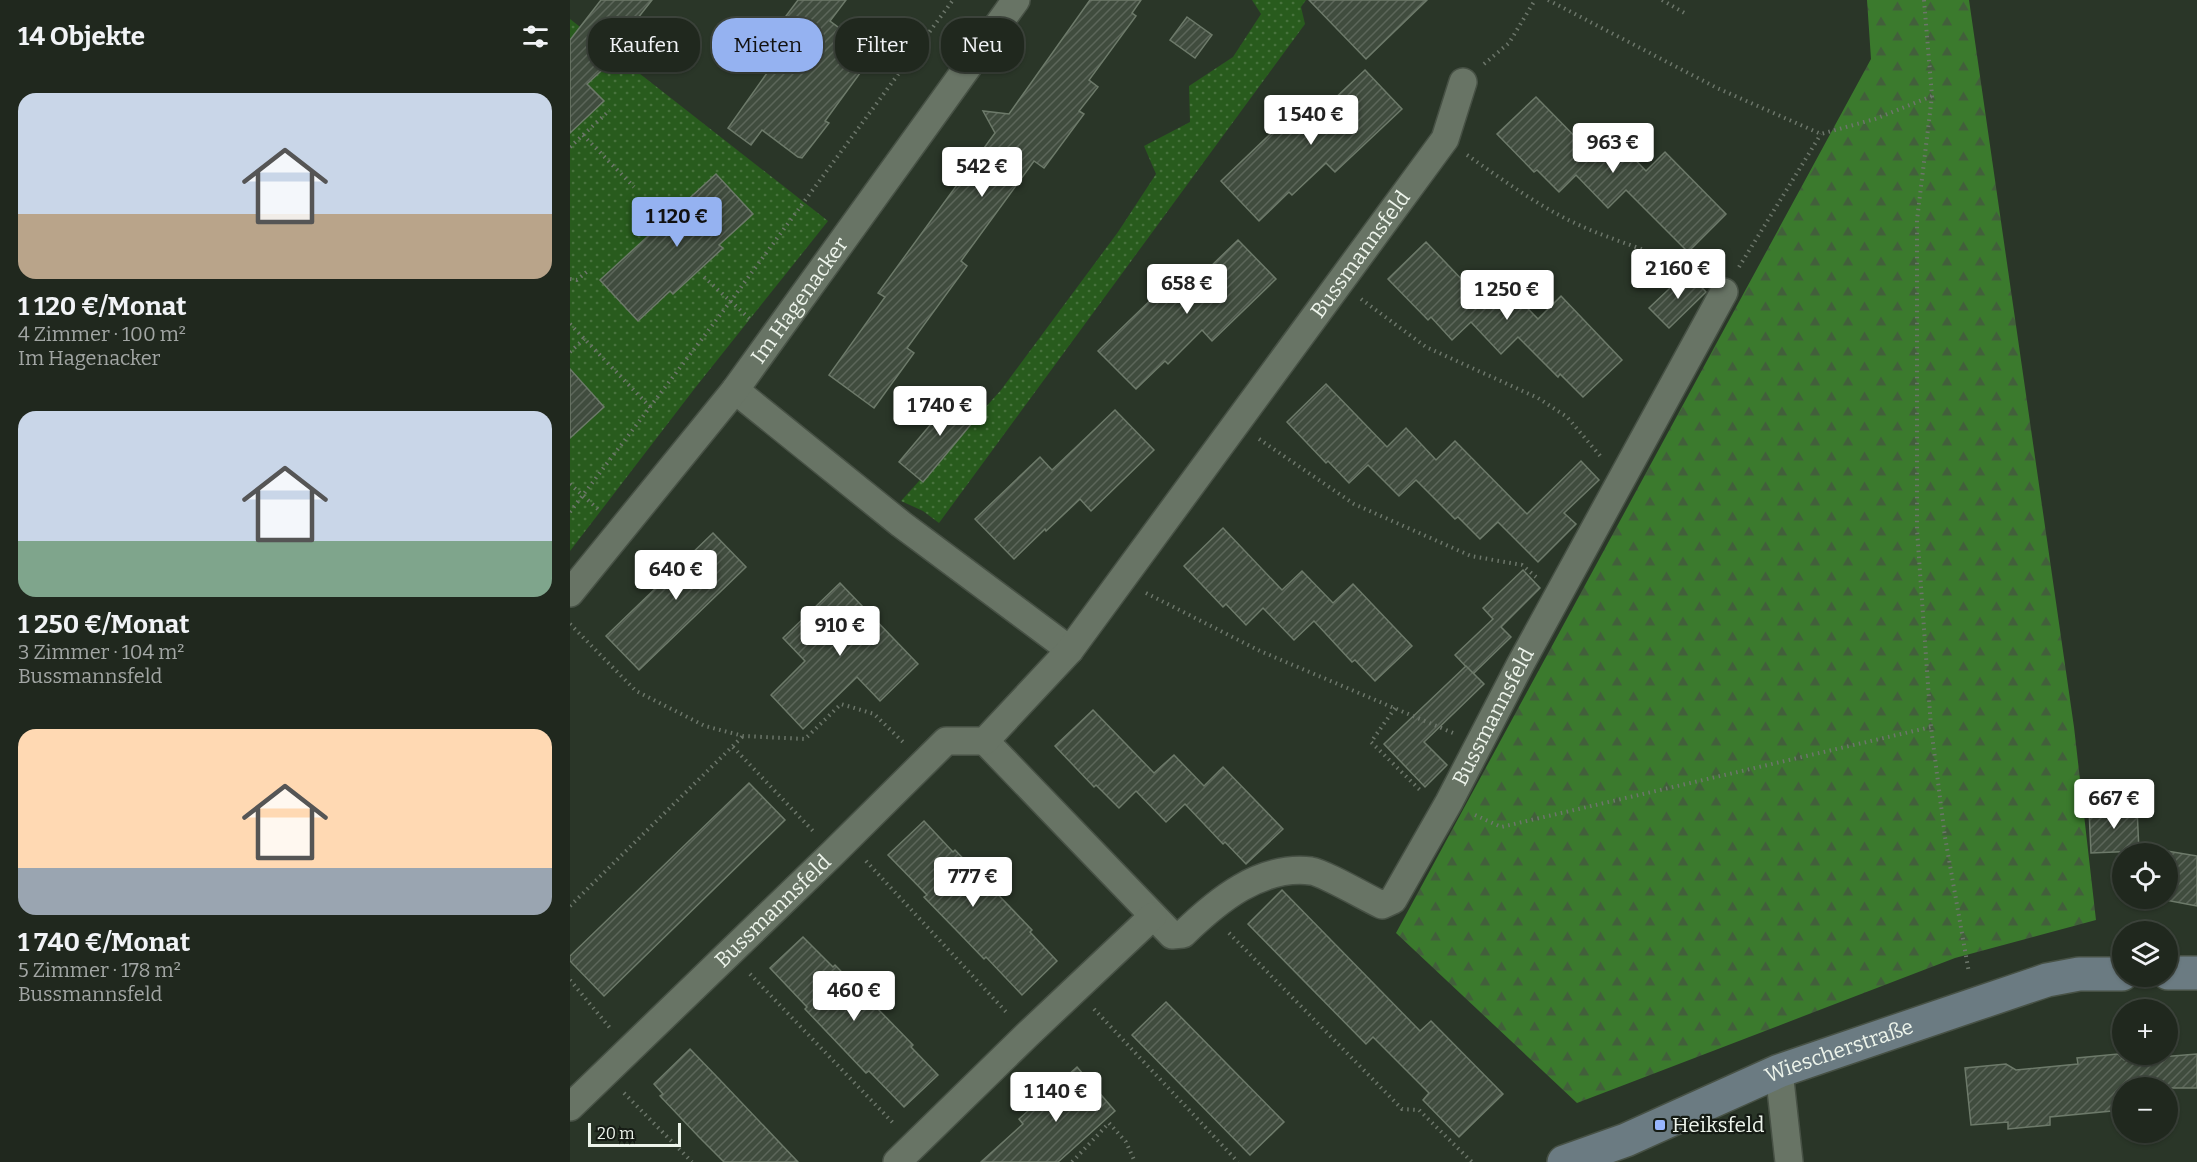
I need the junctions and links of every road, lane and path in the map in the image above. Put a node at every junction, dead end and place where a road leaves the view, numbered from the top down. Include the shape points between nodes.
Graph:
1 (953, 0) edge
2 (1016, 0) edge
3 (1535, 0) edge
4 (1548, 0) edge
5 (1662, 0) edge
6 (1924, 0) edge
7 (1686, 14) dead end
8 (1463, 82) joint
9 (1932, 96) junction
10 (610, 110) dead end
11 (1821, 134) junction
12 (583, 135) junction
13 (1444, 139) junction
14 (570, 147) edge
15 (634, 187) dead end
16 (590, 269) dead end
17 (704, 277) dead end
18 (570, 279) edge
19 (1339, 282) junction
20 (1724, 292) junction
21 (730, 302) junction
22 (570, 324) edge
23 (773, 338) junction
24 (584, 339) junction
25 (570, 352) edge
26 (735, 390) junction
27 (651, 408) junction
28 (1236, 424) junction
29 (1621, 480) junction
30 (570, 484) edge
31 (583, 495) junction
32 (570, 512) edge
33 (621, 530) junction
34 (1122, 580) junction
35 (570, 593) edge
36 (1558, 595) junction
37 (570, 624) edge
38 (1070, 650) junction
39 (1395, 708) junction
40 (1931, 727) junction
41 (743, 736) junction
42 (985, 741) junction
43 (1479, 744) junction
44 (733, 747) junction
45 (923, 763) junction
46 (1446, 807) junction
47 (840, 846) junction
48 (570, 906) edge
49 (1207, 911) junction
50 (1153, 916) junction
51 (729, 952) junction
52 (2197, 973) edge
53 (2112, 974) edge
54 (2178, 974) edge
55 (570, 980) edge
56 (1076, 989) junction
57 (1972, 1005) junction
58 (1027, 1035) junction
59 (629, 1050) junction
60 (1779, 1071) junction
61 (604, 1074) junction
62 (570, 1107) edge
63 (905, 1153) edge
64 (692, 1162) edge
65 (1072, 1162) edge
66 (1135, 1162) edge
67 (1238, 1162) edge
68 (1472, 1162) edge
69 (1564, 1162) edge
70 (1789, 1162) edge

1 - 21 path
2 - 23 street, Im Hagenacker
3 - 8 path via 1509,43
4 - 11 path via 1717,88
5 - 7 path
6 - 9 path
8 - 13 street, Bussmannsfeld
9 - 11 path via 1875,119
9 - 40 path via 1917,220 1917,530
10 - 12 path
11 - 20 path
12 - 14 path
12 - 15 path
13 - 19 street, Bussmannsfeld
13 - 20 path via 1549,210 1690,270
16 - 18 path via 577,280
17 - 21 path
19 - 28 street, Bussmannsfeld
19 - 29 path via 1426,347 1538,398 1567,417
20 - 29 street, Bussmannsfeld
21 - 23 path
21 - 27 path
22 - 24 path
23 - 26 street, Im Hagenacker
24 - 25 path
24 - 27 path
26 - 33 street, Im Hagenacker
26 - 38 street via 901,524
27 - 31 path
28 - 34 street, Bussmannsfeld
28 - 36 path via 1354,504 1471,556 1522,566
29 - 36 street, Bussmannsfeld
30 - 31 path
31 - 32 path
31 - 33 path
33 - 35 street, Im Hagenacker
34 - 38 street, Bussmannsfeld
34 - 39 path via 1260,651
36 - 43 street, Bussmannsfeld
37 - 41 path via 636,691 705,726
38 - 42 street, Bussmannsfeld
39 - 43 path
39 - 46 path via 1371,742
40 - 46 path via 1501,827
40 - 57 path
41 - 44 path
41 - 45 path via 805,739 841,704 874,714
42 - 45 street, Bussmannsfeld via 946,741
42 - 50 street, Bussmannsfeld
43 - 46 street, Bussmannsfeld
44 - 47 path
44 - 48 path
45 - 47 street, Bussmannsfeld
46 - 49 street, Bussmannsfeld via 1393,900 1382,905 1313,871 1278,872 1244,885
47 - 51 street, Bussmannsfeld
47 - 58 path
49 - 50 street, Bussmannsfeld via 1183,934 1172,935
49 - 68 path via 1402,1109 1419,1110
50 - 56 street
51 - 59 street, Bussmannsfeld
51 - 63 path
52 - 54 main road
53 - 57 main road, Wiescherstraße via 2079,974 2047,980
55 - 59 path
56 - 58 street
56 - 67 path
57 - 60 main road, Wiescherstraße
58 - 63 street
59 - 61 street, Bussmannsfeld
60 - 69 main road, Wiescherstraße via 1626,1140
60 - 70 street
61 - 62 street, Bussmannsfeld
61 - 64 path
65 - 66 path via 1109,1123 1126,1142

